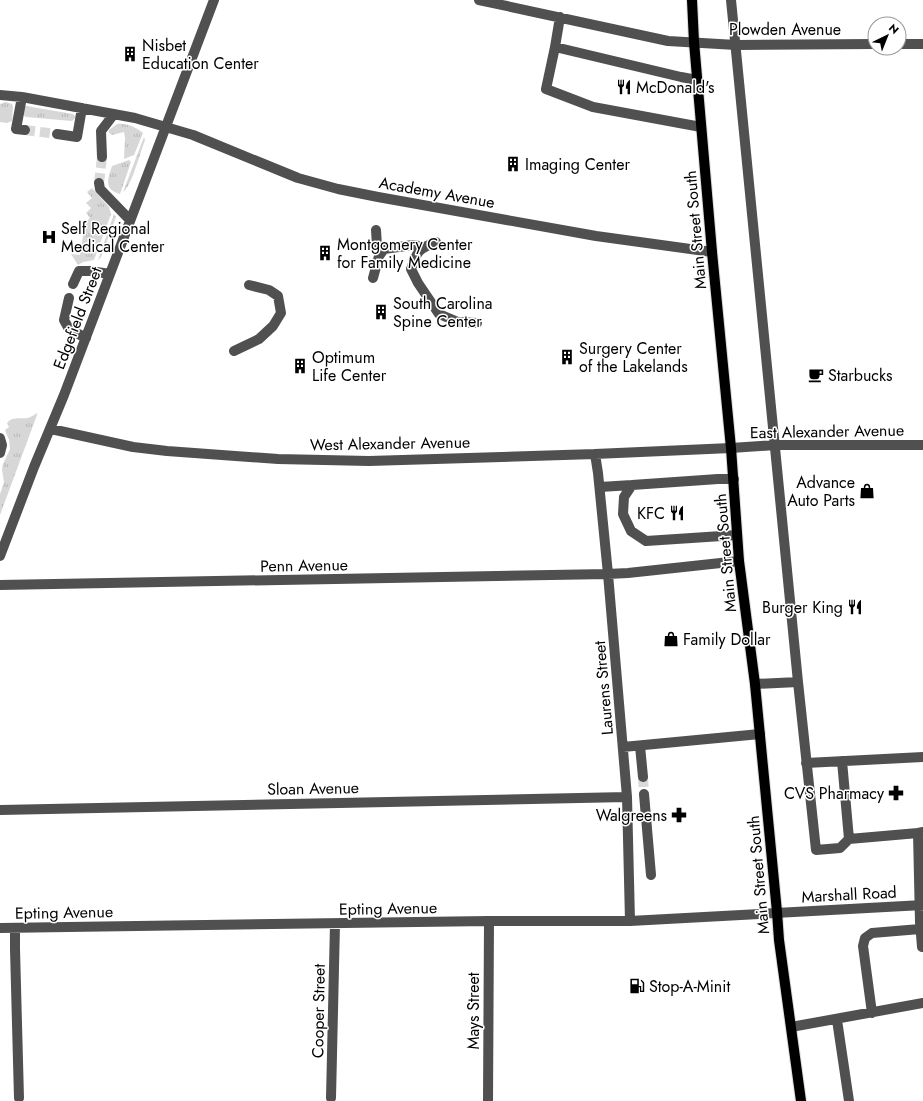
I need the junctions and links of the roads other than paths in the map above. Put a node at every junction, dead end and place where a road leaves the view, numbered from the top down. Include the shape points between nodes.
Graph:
1 (214, 0) edge
2 (479, 0) edge
3 (692, 0) edge
4 (731, 0) edge
5 (560, 17) junction
6 (694, 42) junction
7 (867, 44) edge
8 (907, 44) edge
9 (923, 44) edge
10 (736, 46) junction
11 (555, 47) junction
12 (697, 80) junction
13 (0, 95) edge
14 (22, 97) junction
15 (82, 108) junction
16 (114, 114) junction
17 (166, 127) junction
18 (701, 127) junction
19 (25, 130) dead end
20 (57, 134) tunnel mouth
21 (102, 157) tunnel mouth
22 (99, 183) tunnel mouth
23 (130, 220) junction
24 (376, 230) dead end
25 (436, 242) dead end
26 (424, 247) junction
27 (382, 251) junction
28 (712, 252) junction
29 (110, 274) junction
30 (373, 278) dead end
31 (73, 284) dead end
32 (249, 285) dead end
33 (69, 298) dead end
34 (477, 323) dead end
35 (86, 338) junction
36 (234, 351) dead end
37 (51, 429) junction
38 (0, 438) edge
39 (775, 445) junction
40 (923, 445) edge
41 (732, 448) junction
42 (0, 452) edge
43 (595, 454) junction
44 (734, 479) junction
45 (632, 486) junction
46 (600, 488) junction
47 (737, 535) junction
48 (0, 556) edge
49 (739, 561) junction
50 (608, 574) junction
51 (0, 585) edge
52 (798, 682) junction
53 (755, 684) junction
54 (760, 734) junction
55 (640, 746) junction
56 (623, 747) junction
57 (923, 757) edge
58 (842, 761) junction
59 (806, 763) junction
60 (643, 777) tunnel mouth
61 (644, 794) tunnel mouth
62 (627, 797) junction
63 (0, 810) edge
64 (920, 832) edge
65 (848, 839) junction
66 (651, 874) dead end
67 (921, 905) edge
68 (777, 912) junction
69 (630, 921) junction
70 (489, 922) junction
71 (335, 924) junction
72 (0, 928) edge
73 (15, 928) junction
74 (920, 928) junction
75 (923, 949) edge
76 (923, 1004) edge
77 (872, 1013) junction
78 (837, 1020) junction
79 (791, 1027) junction
80 (18, 1098) dead end
81 (331, 1098) dead end
82 (488, 1101) edge
83 (801, 1101) edge
84 (848, 1101) edge

1 - 17 street, Edgefield Street
2 - 5 street, Plowden Avenue
3 - 6 main road, Main Street South
4 - 10 street
5 - 6 street, Plowden Avenue via 668,41
5 - 11 street
6 - 10 street, Plowden Avenue
6 - 12 main road, Main Street South
7 - 10 street, Plowden Avenue
8 - 9 street
10 - 39 street
11 - 12 street
11 - 18 street via 546,89 593,107
12 - 18 main road, Main Street South
13 - 14 street, Academy Avenue
14 - 15 street, Academy Avenue
14 - 19 street via 16,129
15 - 16 street, Academy Avenue
15 - 20 street via 77,137
16 - 17 street, Academy Avenue
16 - 21 street via 101,131
17 - 23 street, Edgefield Street
17 - 28 street, Academy Avenue via 193,135 298,178 338,189 596,236
18 - 28 main road, Main Street South
22 - 23 street via 100,189
23 - 29 street, Edgefield Street
24 - 27 street via 377,246
25 - 26 street
26 - 27 street via 413,246
26 - 34 street via 415,256 411,269 429,301 439,314 458,322
27 - 30 street
28 - 41 main road, Main Street South
29 - 31 street via 79,271
29 - 35 street, Edgefield Street
32 - 36 street via 270,290 278,296 281,313 260,339
33 - 35 street via 64,320 68,329
35 - 37 street, Edgefield Street
37 - 43 street, West Alexander Avenue via 167,451 278,459 369,461
37 - 48 street, Edgefield Street
38 - 42 street
39 - 40 street, East Alexander Avenue
39 - 41 street, East Alexander Avenue
39 - 52 street
41 - 43 street, West Alexander Avenue
41 - 44 main road, Main Street South
43 - 46 street, Laurens Street
44 - 45 street
44 - 47 main road, Main Street South
45 - 46 street
45 - 47 street via 624,497 623,514 631,531 646,541
46 - 50 street, Laurens Street
47 - 49 main road, Main Street South
49 - 50 street, Penn Avenue
49 - 53 main road, Main Street South
50 - 51 street, Penn Avenue
50 - 56 street, Laurens Street
52 - 53 street
52 - 59 street
53 - 54 main road, Main Street South
54 - 55 street
54 - 68 main road, Main Street South
55 - 56 street
55 - 60 street
56 - 62 street, Laurens Street
57 - 58 street
58 - 59 street
58 - 65 street
59 - 65 street via 816,850 840,848
61 - 66 street
62 - 63 street, Sloan Avenue
62 - 69 street, Laurens Street
64 - 65 street
64 - 67 street
67 - 68 street, Marshall Road
67 - 74 street
68 - 69 street, Epting Avenue
68 - 79 main road, Main Street South
69 - 70 street, Epting Avenue
70 - 71 street, Epting Avenue
70 - 82 street, Mays Street
71 - 73 street, Epting Avenue
71 - 81 street, Cooper Street
72 - 73 street, Epting Avenue
73 - 80 street
74 - 75 street
74 - 77 street via 872,933 865,938 863,946
76 - 77 street
77 - 78 street
78 - 79 street
78 - 84 street
79 - 83 main road, Main Street South

